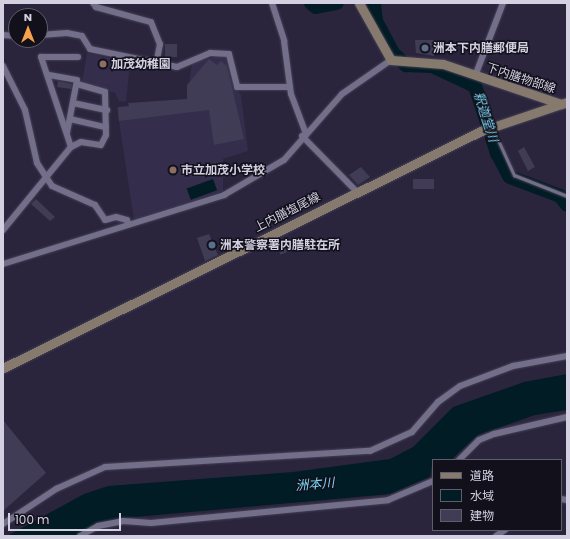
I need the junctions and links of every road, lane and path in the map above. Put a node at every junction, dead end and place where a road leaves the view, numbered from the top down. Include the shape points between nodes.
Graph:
1 (93, 3) edge
2 (272, 3) edge
3 (359, 3) edge
4 (503, 3) edge
5 (48, 34) edge
6 (78, 58) dead end
7 (396, 59) junction
8 (156, 64) junction
9 (3, 66) edge
10 (49, 76) junction
11 (475, 76) junction
12 (77, 84) junction
13 (290, 87) junction
14 (73, 103) junction
15 (565, 103) edge
16 (107, 110) junction
17 (70, 119) junction
18 (106, 127) junction
19 (492, 127) junction
20 (67, 133) junction
21 (304, 135) junction
22 (71, 147) junction
23 (45, 175) junction
24 (356, 191) junction
25 (567, 196) edge
26 (128, 223) junction
27 (3, 230) edge
28 (3, 264) edge
29 (567, 356) edge
30 (3, 368) edge
31 (567, 417) edge
32 (460, 459) edge
33 (432, 481) edge
34 (3, 524) edge
35 (80, 536) edge

1 - 8 street via 100,8 132,14 151,22 160,44
2 - 13 street via 284,41
3 - 7 main road
4 - 11 street
5 - 8 street via 67,33 82,36 90,49
6 - 10 street via 41,58
7 - 11 main road, 下内膳物部線 via 443,64
7 - 21 street via 342,94
8 - 13 street via 177,67 210,53 229,54 237,88
9 - 23 street via 25,110 37,162
10 - 12 street via 77,80
10 - 20 street
11 - 15 main road, 下内膳物部線
12 - 14 street
12 - 16 street via 105,92
13 - 21 street
14 - 16 street
14 - 17 street
15 - 19 main road, 上内膳塩尾線
16 - 18 street
17 - 18 street
17 - 20 street
18 - 22 street via 101,145 81,142
19 - 24 main road, 上内膳塩尾線
19 - 25 lane via 514,174
20 - 22 street
21 - 24 street
21 - 26 street via 284,160 224,195
22 - 23 street
23 - 26 street via 52,186 95,205 105,220 116,217 128,220
23 - 27 street
24 - 30 main road, 上内膳塩尾線
26 - 28 street
29 - 34 street via 513,366 460,386 438,402 412,432 370,451 105,467 56,489
31 - 32 street via 494,434 479,440
33 - 35 street via 388,500 151,523 123,521 98,526

